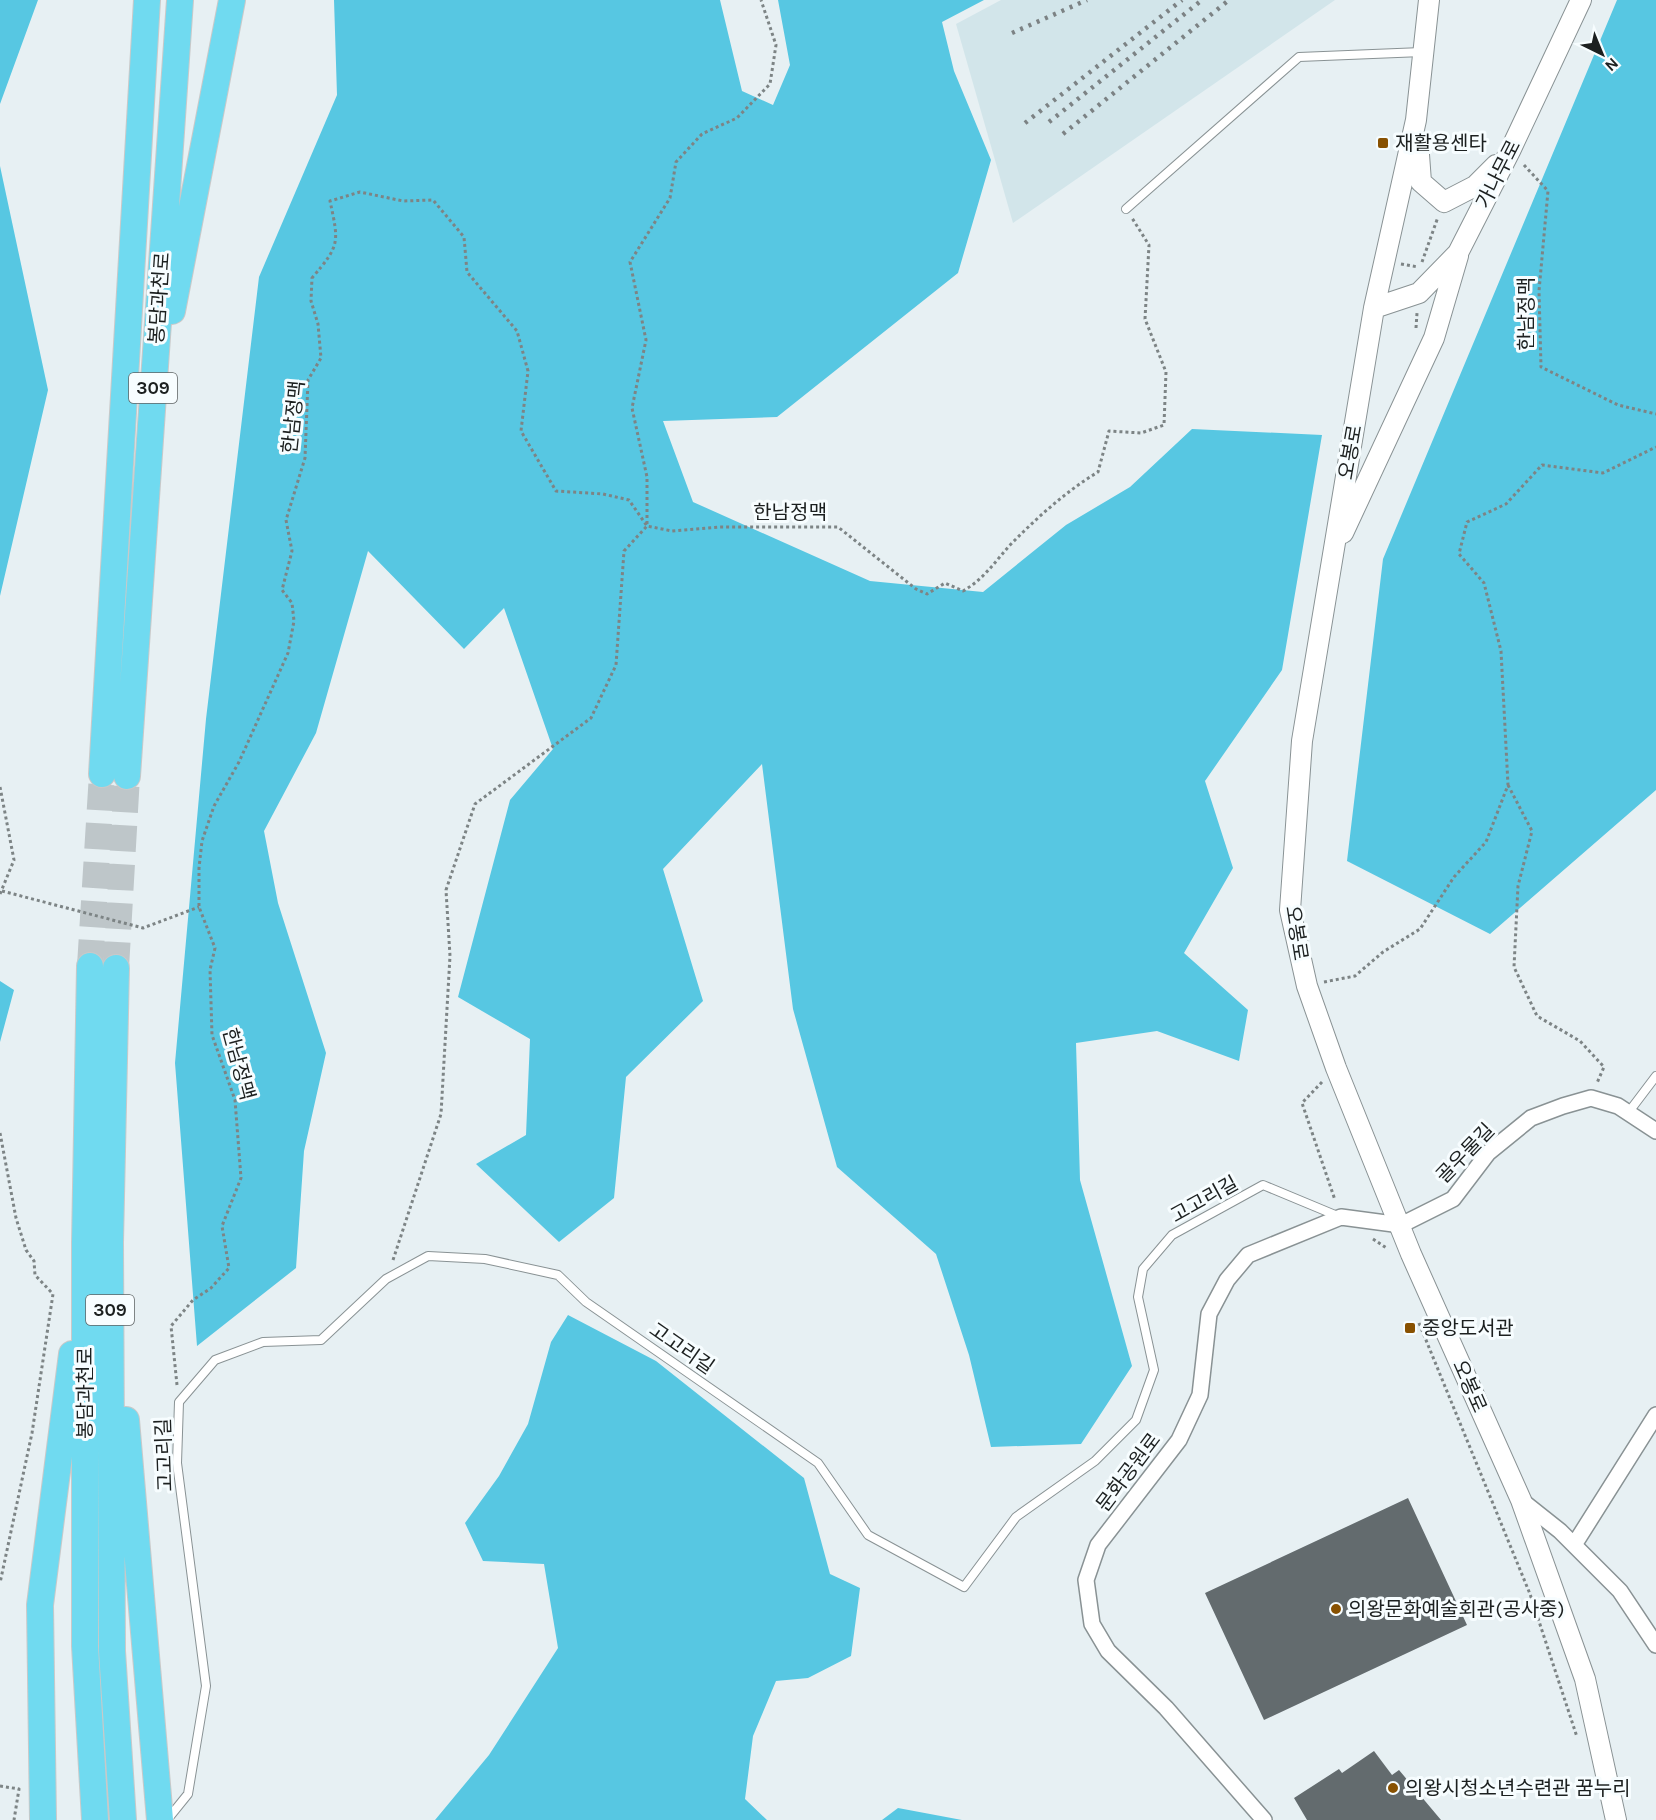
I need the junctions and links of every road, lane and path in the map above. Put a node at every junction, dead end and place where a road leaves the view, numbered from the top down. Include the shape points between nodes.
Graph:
1 (147, 0) edge
2 (180, 0) edge
3 (232, 0) edge
4 (761, 0) edge
5 (1429, 0) edge
6 (1581, 0) edge
7 (1423, 52) junction
8 (1416, 120) junction
9 (1510, 150) junction
10 (1126, 209) joint
11 (1458, 253) junction
12 (1374, 308) junction
13 (1656, 414) edge
14 (150, 429) junction
15 (1656, 447) edge
16 (646, 526) junction
17 (1333, 554) junction
18 (102, 774) tunnel mouth
19 (127, 776) tunnel mouth
20 (1508, 784) junction
21 (0, 787) edge
22 (1, 892) edge
23 (199, 907) junction
24 (90, 966) tunnel mouth
25 (116, 968) tunnel mouth
26 (1306, 986) junction
27 (1336, 1068) junction
28 (1656, 1076) edge
29 (1591, 1098) junction
30 (1628, 1113) junction
31 (1656, 1131) edge
32 (0, 1133) edge
33 (1341, 1217) junction
34 (1401, 1225) junction
35 (98, 1243) junction
36 (1393, 1252) dead end
37 (386, 1279) junction
38 (1418, 1318) dead end
39 (179, 1402) junction
40 (1656, 1415) edge
41 (1521, 1500) junction
42 (1574, 1545) junction
43 (0, 1583) edge
44 (1656, 1645) edge
45 (1578, 1742) dead end
46 (0, 1786) edge
47 (14, 1820) edge
48 (43, 1820) edge
49 (95, 1820) edge
50 (123, 1820) edge
51 (160, 1820) edge
52 (167, 1820) edge
53 (1264, 1820) edge
54 (1616, 1820) edge

1 - 18 highway, 봉담과천로 / 309
2 - 14 highway, 봉담과천로 / 309
3 - 14 highway
4 - 16 path via 776,45 770,84 737,118 702,134 676,162 670,198 630,262 646,340 632,408 647,477
5 - 7 street, 오봉로
6 - 9 street, 가나무로
7 - 8 street, 오봉로
7 - 10 lane via 1299,57
8 - 9 street via 1421,182 1444,202 1475,186
8 - 12 street, 오봉로
9 - 11 street, 가나무로
9 - 13 path, 한남정맥 via 1548,191 1539,291 1541,368 1618,405
10 - 16 path, 한남정맥 via 1149,245 1145,319 1166,372 1164,425 1141,433 1109,431 1098,472 1022,534 975,585 963,591 945,582 927,594 838,527 672,531
11 - 12 street, 가나무로 via 1419,293
11 - 17 street via 1434,338
12 - 17 street, 오봉로
14 - 19 highway, 봉담과천로 / 309
15 - 20 path via 1603,473 1542,465 1506,504 1467,522 1459,554 1484,583 1501,651
16 - 23 path, 한남정맥 via 629,500 556,490 521,431 528,371 517,331 467,272 464,237 434,200 403,201 360,192 330,201 336,230 335,251 312,278 311,301 321,358 308,380 305,458 286,520 292,551 282,590 292,603 294,621 288,653 239,762 214,806 202,841
16 - 37 path via 624,551 616,665 591,718 475,804 446,890 450,956 441,1114
17 - 26 street, 오봉로 via 1302,741 1290,910
20 - 26 path via 1486,842 1454,877 1420,928 1355,976
20 - 29 path via 1532,831 1518,886 1514,967 1537,1016 1580,1041 1604,1067
21 - 22 path via 14,860
22 - 23 path via 143,928
23 - 39 path, 한남정맥 via 215,948 210,970 212,1035 235,1100 241,1178 222,1226 229,1268 171,1326
24 - 35 highway, 봉담과천로 / 309
25 - 35 highway, 봉담과천로 / 309
26 - 27 street, 오봉로
27 - 33 path via 1302,1103
27 - 34 street, 오봉로
28 - 30 lane
29 - 30 street
29 - 34 street, 골우물길 via 1531,1118 1488,1153 1453,1198
30 - 31 street
32 - 43 path via 26,1250 34,1261 35,1275 53,1294 32,1433
33 - 34 street, 문화공원로
33 - 36 path
33 - 37 lane, 고고리길 via 1263,1185 1172,1235 1143,1269 1138,1297 1154,1370 1136,1420 1095,1461 1017,1517 964,1587 868,1535 818,1463 586,1302 558,1275 485,1259 428,1256
33 - 53 street, 문화공원로 via 1248,1255 1227,1280 1209,1314 1200,1395 1179,1440 1098,1545 1086,1580 1092,1624 1108,1651 1173,1716
34 - 41 street, 오봉로
35 - 48 highway via 40,1605
35 - 49 highway, 봉담과천로 / 309 via 85,1646
35 - 50 highway, 봉담과천로 / 309 via 112,1651
35 - 51 highway via 150,1680
37 - 39 lane, 고고리길 via 321,1340 263,1342 215,1360
38 - 45 path via 1530,1594
39 - 52 lane, 고고리길 via 177,1462 206,1686 188,1794
40 - 42 street
41 - 42 street
41 - 54 street, 오봉로 via 1585,1679
42 - 44 street via 1620,1591
46 - 47 path via 19,1789

